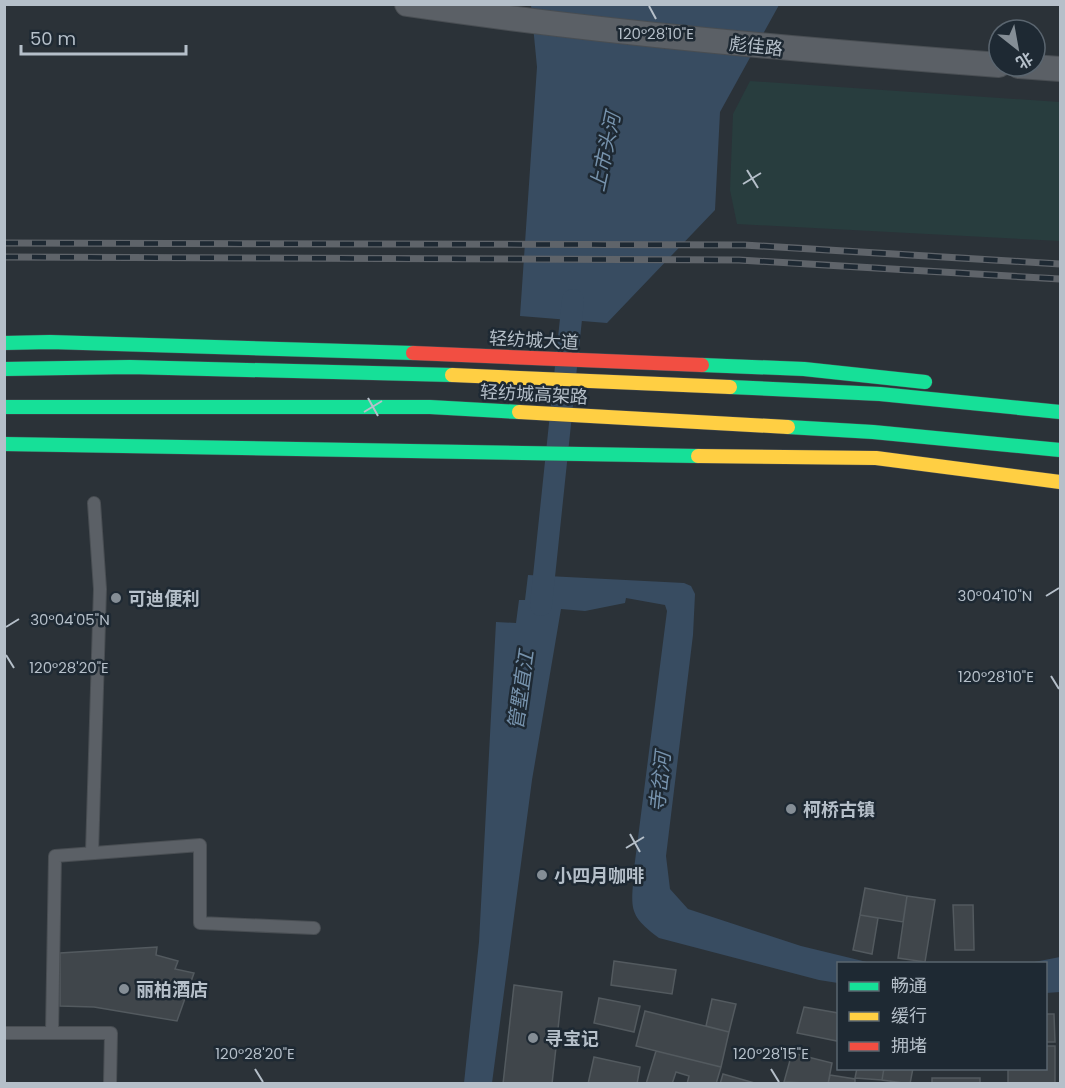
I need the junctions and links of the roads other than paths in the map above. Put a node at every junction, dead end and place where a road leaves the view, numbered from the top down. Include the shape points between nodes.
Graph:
1 (407, 4) edge
2 (987, 63) edge
3 (4, 343) edge
4 (4, 369) edge
5 (944, 385) dead end
6 (4, 407) edge
7 (1060, 412) edge
8 (4, 444) edge
9 (1060, 450) edge
10 (1060, 482) edge
11 (94, 503) dead end
12 (92, 853) junction
13 (314, 928) dead end
14 (4, 1033) edge
15 (52, 1034) junction
16 (110, 1083) edge

1 - 2 street, 彪佳路 via 519,21 796,50
3 - 5 main road, 轻纺城大道 via 506,356 804,369
4 - 7 main road, 轻纺城高架路 via 130,367 522,377 880,394
6 - 9 main road, 轻纺城高架路 via 430,406 873,432
8 - 10 main road via 876,458
11 - 12 lane via 100,589
12 - 13 lane via 200,845 200,923
12 - 15 lane via 55,856
14 - 15 lane
15 - 16 lane via 111,1032

